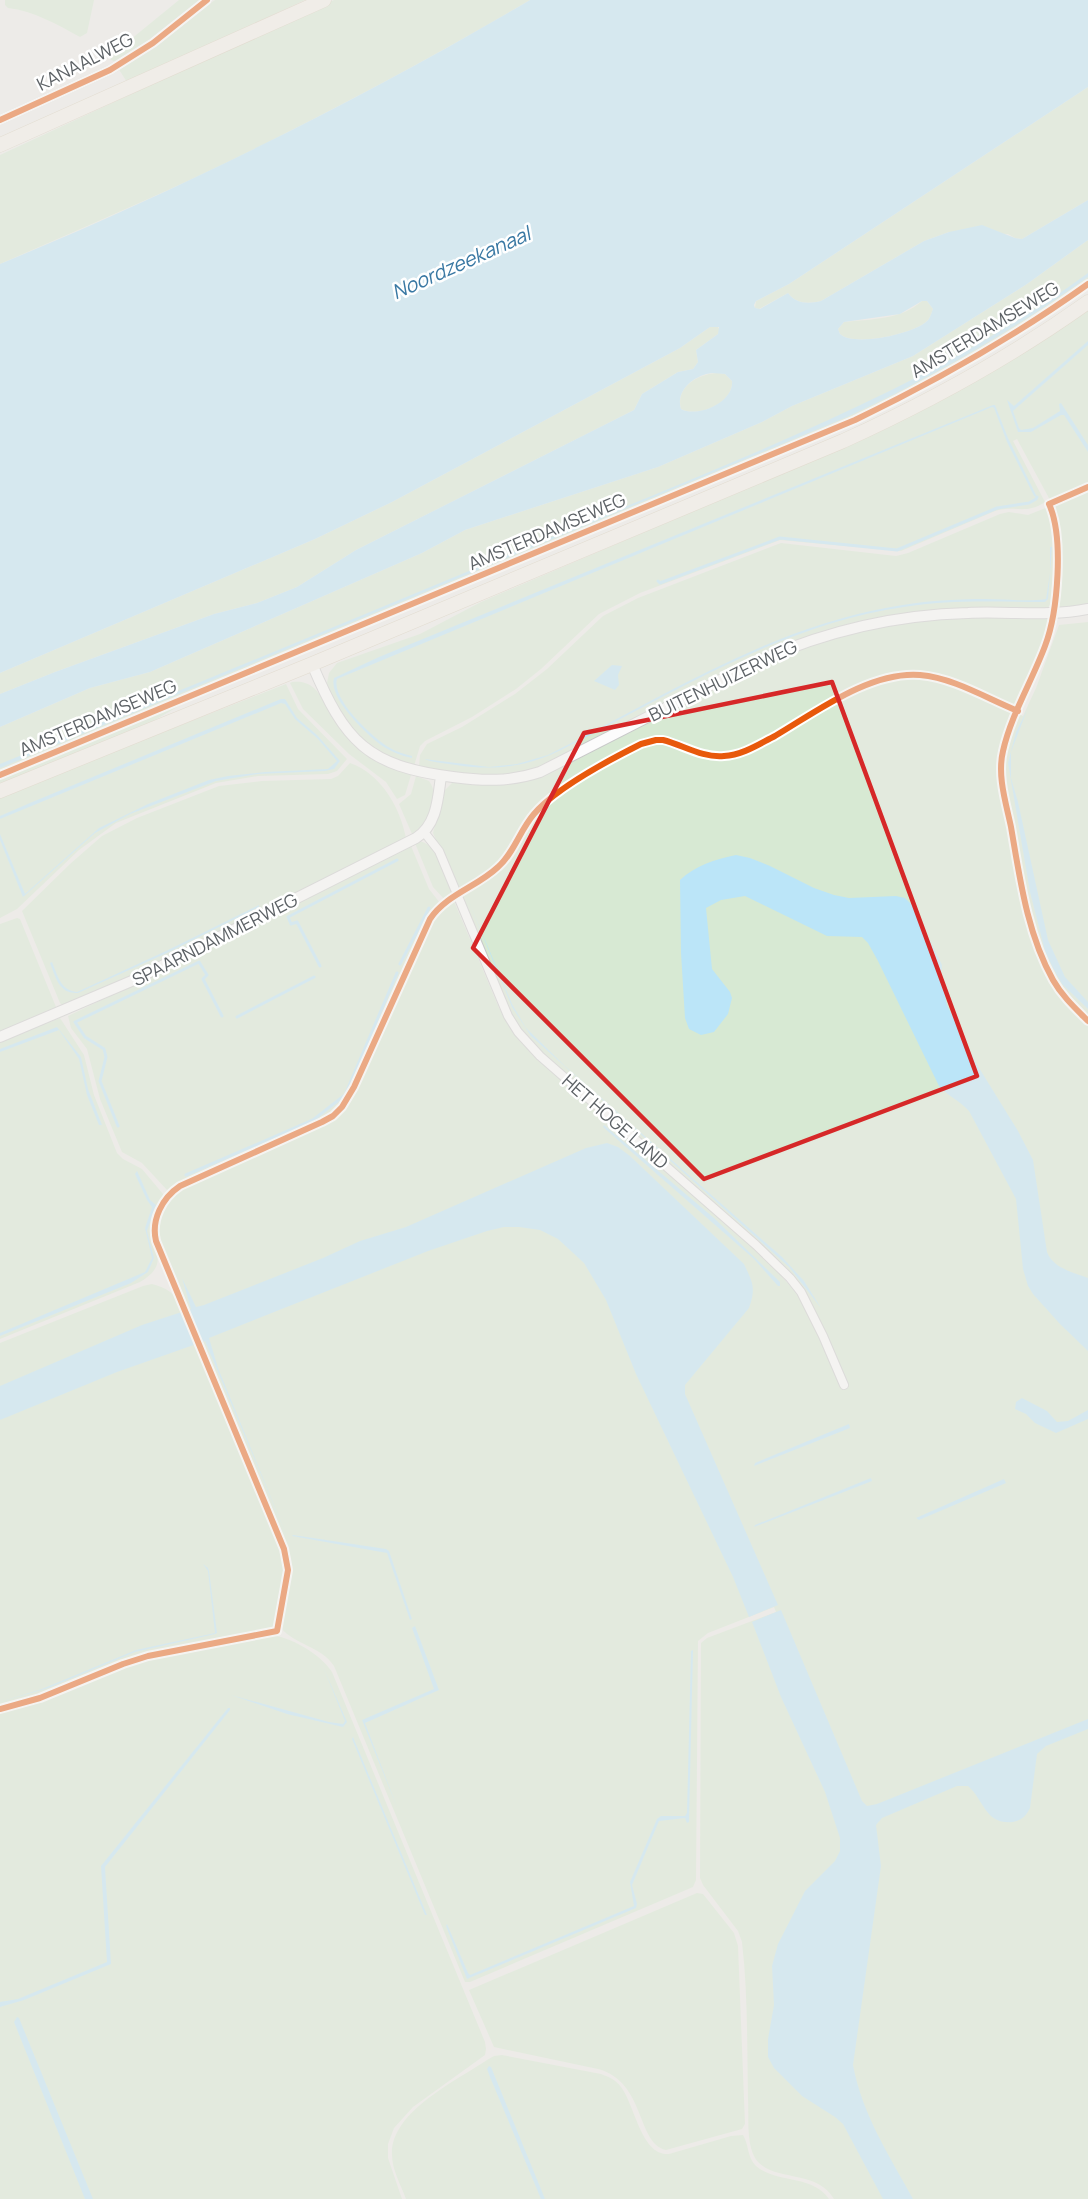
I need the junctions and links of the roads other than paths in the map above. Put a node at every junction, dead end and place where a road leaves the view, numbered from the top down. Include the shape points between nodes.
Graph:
1 (207, 0) edge
2 (324, 0) edge
3 (0, 120) edge
4 (0, 145) edge
5 (1088, 302) edge
6 (1088, 609) edge
7 (312, 664) junction
8 (441, 776) junction
9 (0, 791) edge
10 (424, 832) junction
11 (0, 1037) edge
12 (844, 1385) dead end

1 - 3 street, KANAALWEG via 153,43 110,70
2 - 4 main road
5 - 7 main road, AMSTERDAMSEWEG via 985,369 877,426
6 - 8 street, BUITENHUIZERWEG via 1052,614 934,614 851,628 762,659 540,772 495,781
7 - 8 street, BUITENHUIZERWEG via 336,716 361,743 393,764
7 - 9 main road, AMSTERDAMSEWEG
8 - 10 street via 434,815
10 - 11 street, SPAARNDAMMERWEG via 174,961
10 - 12 street, HET HOGE LAND via 439,851 503,1006 518,1032 540,1056 790,1278 813,1314

